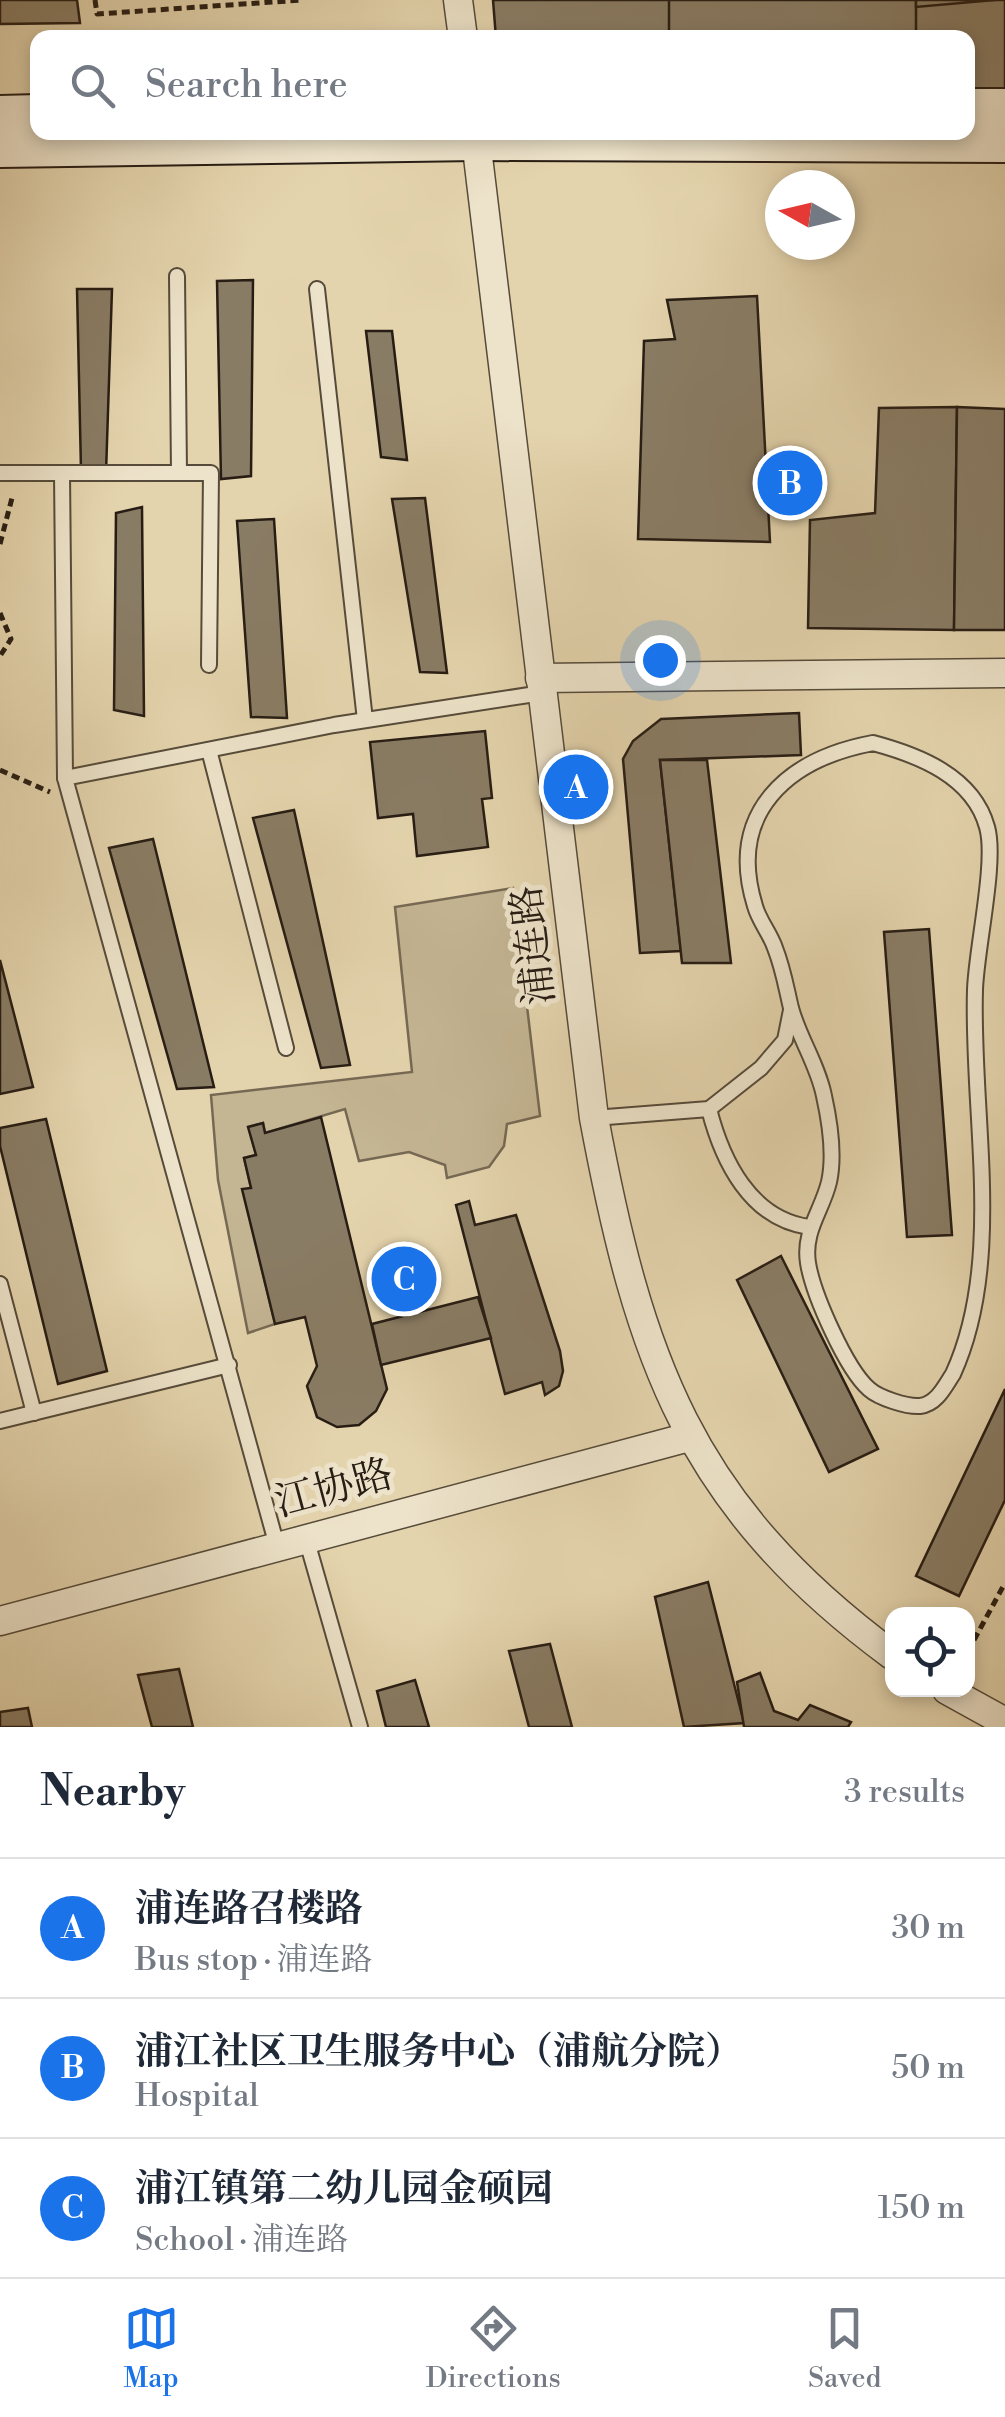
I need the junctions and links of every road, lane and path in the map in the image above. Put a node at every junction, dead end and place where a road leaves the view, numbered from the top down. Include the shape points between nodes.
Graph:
1 (95, 0) edge
2 (302, 0) edge
3 (458, 0) edge
4 (462, 30) edge
5 (975, 109) edge
6 (1005, 109) edge
7 (30, 115) edge
8 (0, 116) edge
9 (303, 140) edge
10 (476, 140) edge
11 (829, 140) edge
12 (1005, 142) edge
13 (0, 147) edge
14 (177, 276) dead end
15 (317, 289) dead end
16 (0, 473) edge
17 (22, 473) junction
18 (62, 473) junction
19 (180, 473) junction
20 (0, 544) edge
21 (0, 613) edge
22 (0, 656) edge
23 (209, 665) dead end
24 (1005, 673) edge
25 (541, 686) junction
26 (365, 720) junction
27 (209, 750) junction
28 (0, 769) edge
29 (65, 778) junction
30 (70, 795) junction
31 (792, 1010) junction
32 (286, 1048) dead end
33 (709, 1109) junction
34 (594, 1118) junction
35 (809, 1227) junction
36 (0, 1284) edge
37 (230, 1365) junction
38 (34, 1413) junction
39 (0, 1421) edge
40 (689, 1437) junction
41 (306, 1538) junction
42 (277, 1546) junction
43 (1005, 1584) edge
44 (0, 1621) edge
45 (975, 1638) edge
46 (885, 1650) edge
47 (960, 1697) edge
48 (1005, 1722) edge
49 (356, 1726) edge

1 - 2 path via 97,14
3 - 4 street
5 - 6 street
7 - 8 street
9 - 13 street
10 - 25 street, 浦连路
11 - 12 street
14 - 19 lane
15 - 26 lane
16 - 17 lane
17 - 18 lane
17 - 20 path
18 - 19 lane
18 - 29 lane
19 - 23 lane via 211,473
21 - 22 path via 11,640
24 - 25 street
25 - 26 lane
25 - 34 street, 浦连路
26 - 27 lane
27 - 29 lane
27 - 32 lane
28 - 30 path via 44,792
29 - 30 lane
30 - 37 lane
31 - 33 lane via 785,1040
31 - 35 lane via 824,1092 830,1136 830,1177
31 - 35 lane via 787,979 755,908 748,868 753,829 769,793 804,764 872,743 946,772 969,793 988,828 975,990 994,1212 976,1323 936,1399 921,1406 896,1401 871,1392 856,1375 808,1263
33 - 34 lane
33 - 35 lane via 737,1182 764,1207
34 - 40 street, 浦连路 via 618,1246 649,1350
36 - 38 lane
37 - 38 lane
37 - 42 lane
38 - 39 lane
40 - 41 street, 江协路
40 - 46 street, 浦连路 via 786,1564
41 - 42 street, 江协路
41 - 49 lane
42 - 44 street, 江协路
43 - 45 path
47 - 48 street

